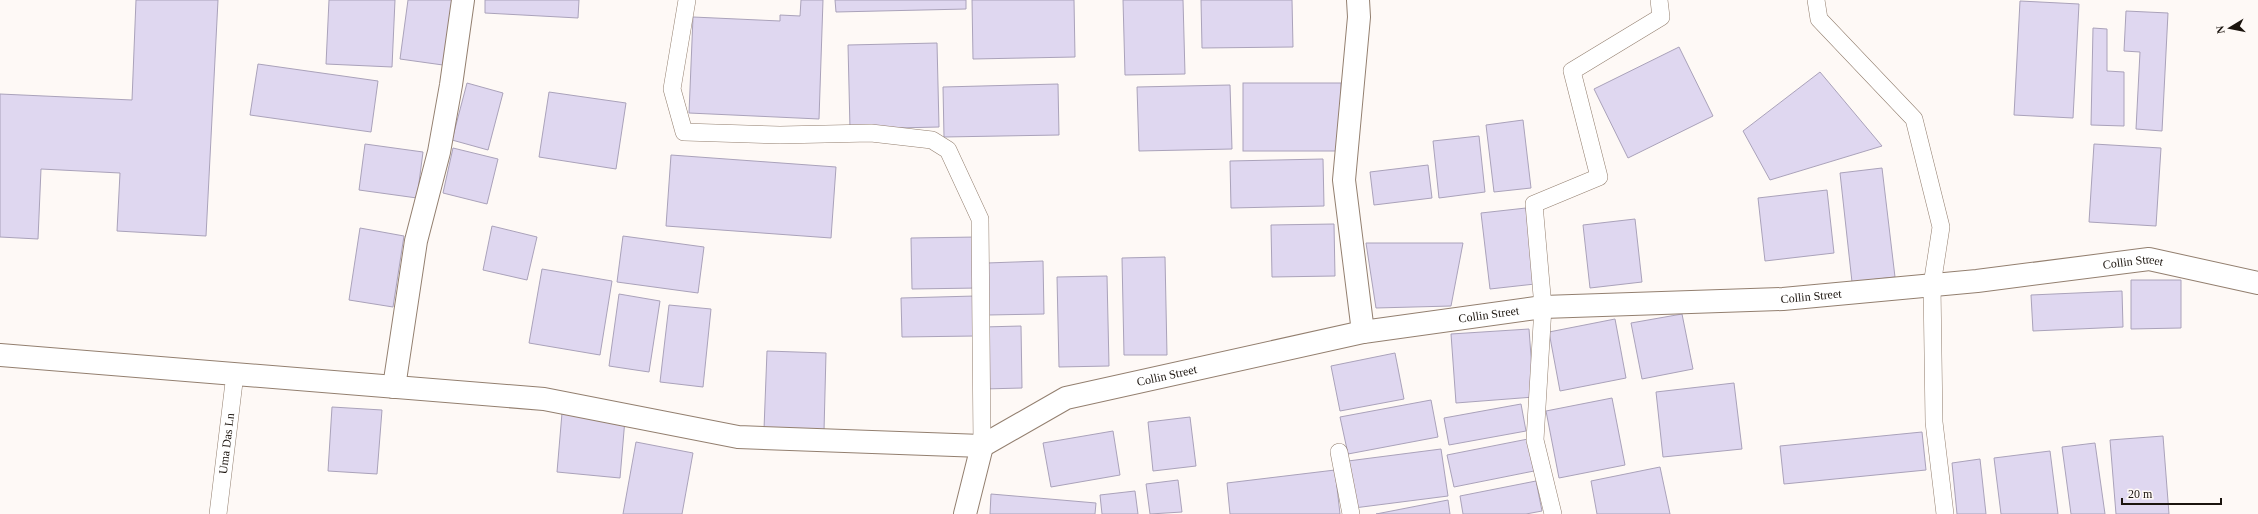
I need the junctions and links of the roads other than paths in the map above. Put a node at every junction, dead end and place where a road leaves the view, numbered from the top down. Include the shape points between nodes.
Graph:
1 (463, 0) edge
2 (687, 0) edge
3 (1358, 0) edge
4 (1659, 0) edge
5 (1816, 0) edge
6 (2258, 282) edge
7 (1932, 285) junction
8 (1543, 307) junction
9 (1362, 332) junction
10 (0, 355) edge
11 (235, 374) junction
12 (394, 387) junction
13 (982, 446) junction
14 (1339, 452) dead end
15 (218, 514) edge
16 (965, 514) edge
17 (1351, 514) edge
18 (1552, 514) edge
19 (1945, 514) edge

1 - 12 street via 439,152 416,241
2 - 13 lane via 672,89 684,132 780,136 871,133 932,140 948,150 980,219
3 - 9 street via 1359,17 1344,180
4 - 8 lane via 1662,17 1572,71 1599,177 1534,204
5 - 7 lane via 1819,19 1914,119 1941,227
6 - 7 street, Collin Street via 2149,259
7 - 8 street, Collin Street via 1783,299
7 - 19 lane via 1934,422
8 - 9 street, Collin Street
8 - 18 lane via 1535,440
9 - 13 street, Collin Street via 1066,398
10 - 11 street
11 - 12 street
11 - 15 lane, Uma Das Ln
12 - 13 street via 544,399 738,437
13 - 16 street
14 - 17 lane

